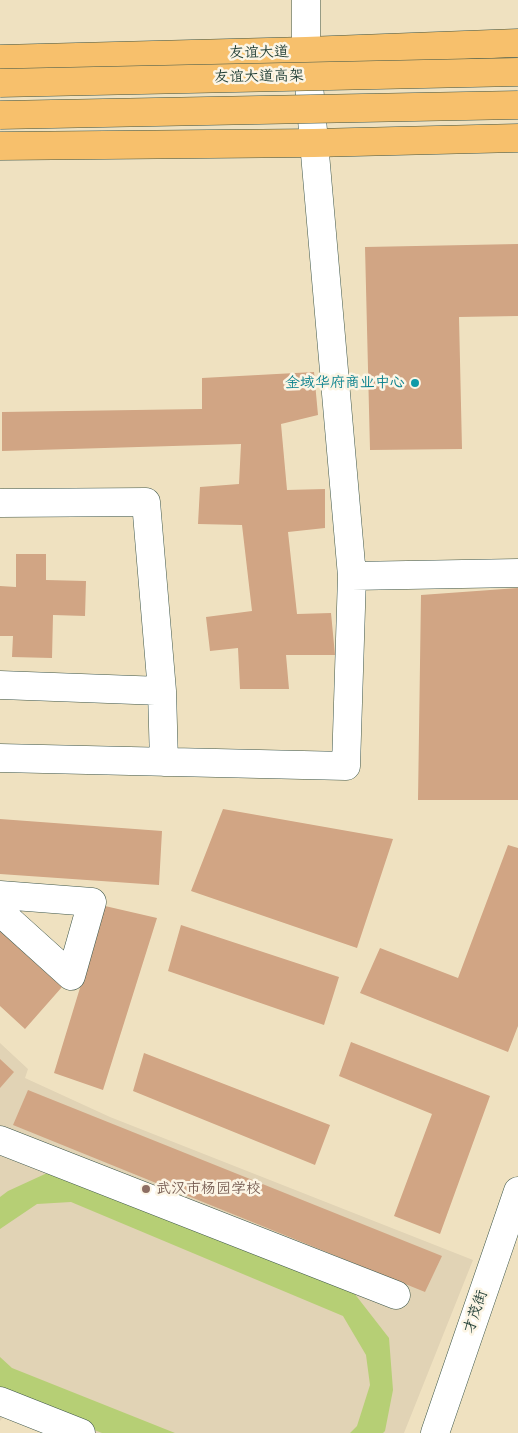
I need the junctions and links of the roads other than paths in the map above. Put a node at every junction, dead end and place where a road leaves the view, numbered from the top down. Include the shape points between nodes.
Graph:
1 (306, 0) edge
2 (518, 43) edge
3 (306, 52) junction
4 (0, 59) edge
5 (518, 72) edge
6 (0, 83) edge
7 (518, 105) edge
8 (0, 115) edge
9 (518, 138) edge
10 (314, 143) junction
11 (0, 146) edge
12 (0, 503) edge
13 (518, 573) edge
14 (352, 576) junction
15 (0, 685) edge
16 (162, 691) junction
17 (0, 758) edge
18 (164, 762) junction
19 (0, 895) edge
20 (0, 912) edge
21 (0, 1140) edge
22 (518, 1191) edge
23 (396, 1295) dead end
24 (0, 1401) edge
25 (81, 1433) edge
26 (435, 1433) edge

1 - 3 street
2 - 3 main road, 友谊大道
3 - 4 main road, 友谊大道
3 - 10 street
5 - 6 main road, 友谊大道高架, bridge
7 - 8 main road, bridge
9 - 10 main road
10 - 11 main road
10 - 14 street
12 - 16 street via 146,502
13 - 14 street
14 - 18 street via 346,766
15 - 16 street
16 - 18 street
17 - 18 street
19 - 20 street via 92,902 71,976
21 - 23 street
22 - 26 street, 才茂街
24 - 25 street

